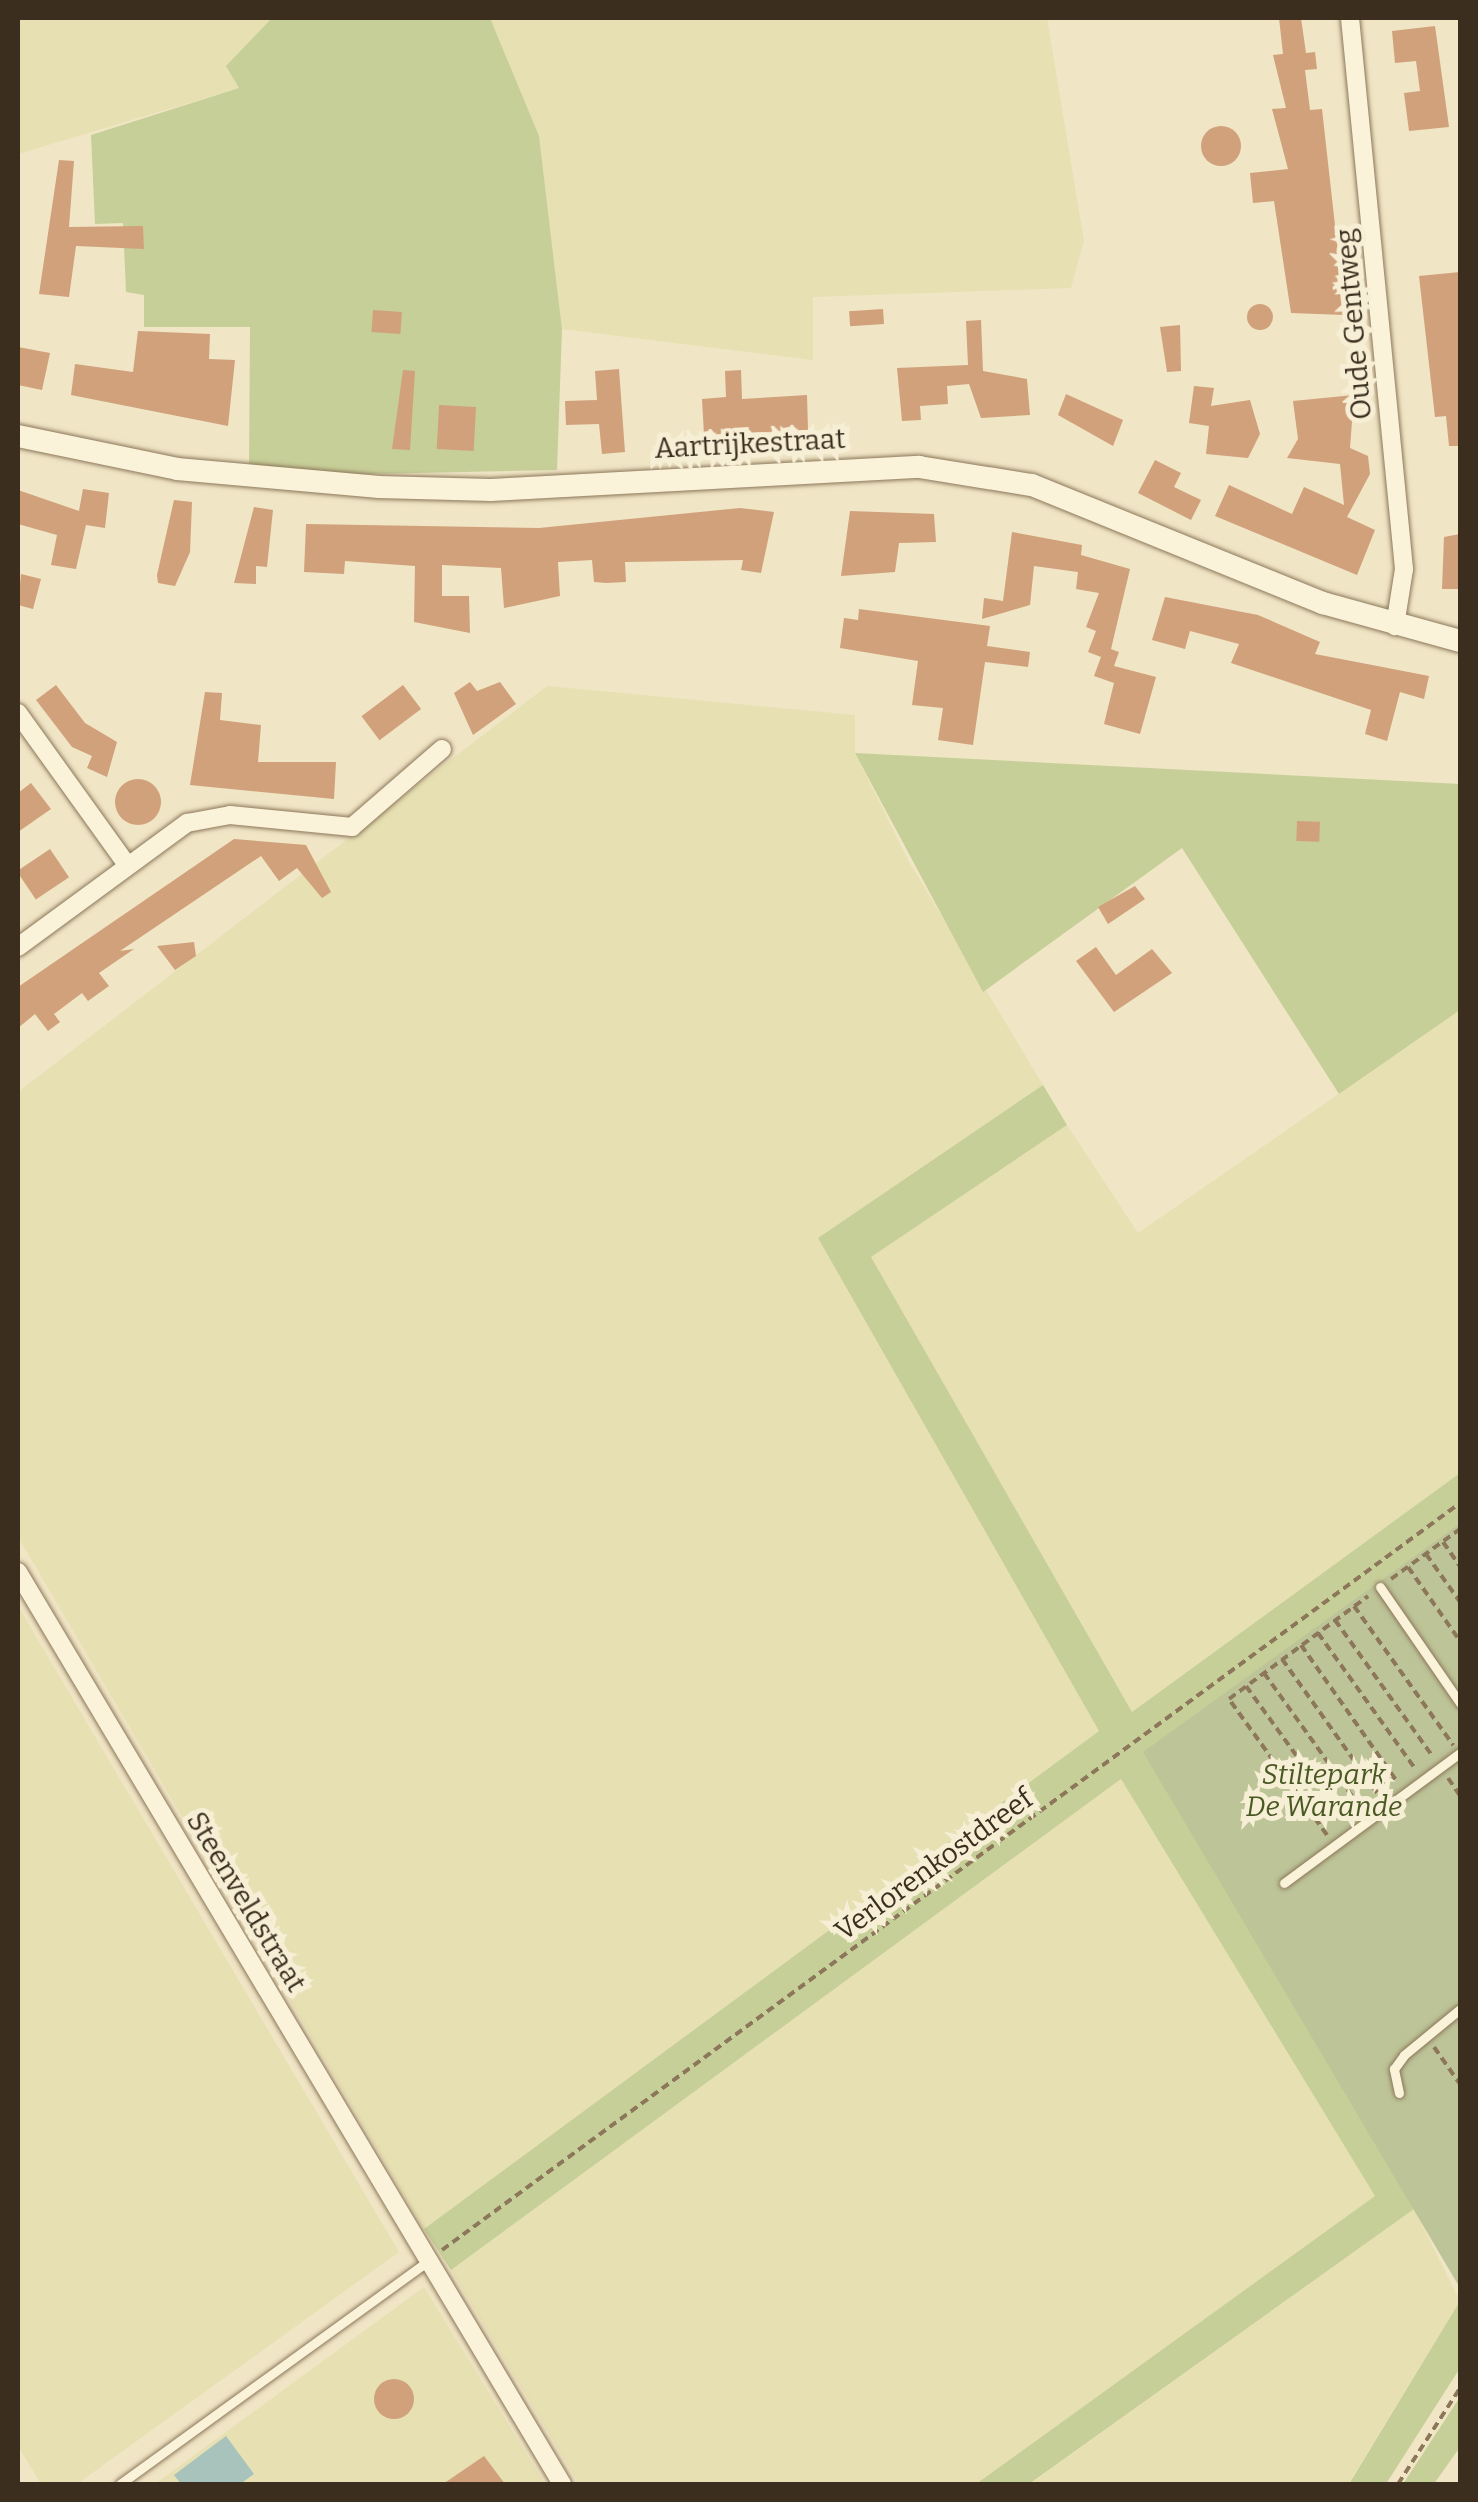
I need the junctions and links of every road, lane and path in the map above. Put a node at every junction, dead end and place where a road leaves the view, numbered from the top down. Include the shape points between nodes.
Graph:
1 (1350, 18) edge
2 (18, 436) edge
3 (1394, 626) junction
4 (1460, 641) edge
5 (18, 713) edge
6 (442, 749) dead end
7 (128, 866) junction
8 (18, 947) edge
9 (1460, 1504) edge
10 (1460, 1529) edge
11 (1443, 1542) junction
12 (1426, 1554) junction
13 (1460, 1566) edge
14 (1408, 1567) junction
15 (18, 1572) edge
16 (1380, 1587) junction
17 (1460, 1602) edge
18 (1354, 1606) junction
19 (1335, 1620) junction
20 (1318, 1633) junction
21 (1460, 1641) edge
22 (1301, 1646) junction
23 (1282, 1659) junction
24 (1264, 1673) junction
25 (1246, 1686) junction
26 (1460, 1703) edge
27 (1460, 1753) edge
28 (1441, 1768) junction
29 (1423, 1780) junction
30 (1405, 1794) junction
31 (1460, 1796) edge
32 (1388, 1806) junction
33 (1370, 1820) junction
34 (1352, 1833) junction
35 (1334, 1846) junction
36 (1284, 1883) dead end
37 (1460, 2009) edge
38 (1426, 2034) junction
39 (1460, 2084) edge
40 (1399, 2092) dead end
41 (430, 2259) junction
42 (1460, 2388) edge
43 (120, 2484) edge
44 (562, 2484) edge
45 (1398, 2484) edge

1 - 3 street, Oude Gentweg via 1404,568
2 - 3 street, Aartrijkestraat via 177,469 379,487 491,490 919,467 1032,485
3 - 4 street, Aartrijkestraat
5 - 7 street
6 - 7 street via 352,827 230,815 187,823
7 - 8 street
9 - 41 path, Verlorenkostdreef
10 - 11 path
11 - 12 path
11 - 13 path
12 - 14 path
12 - 17 path
14 - 16 path
14 - 21 path
15 - 41 street, Steenveldstraat
16 - 18 path
16 - 26 lane
18 - 19 path
18 - 27 path
19 - 20 path
19 - 28 path
20 - 22 path
20 - 29 path
22 - 23 path
22 - 30 path
23 - 24 path
23 - 32 path
24 - 25 path
24 - 33 path
25 - 34 path
25 - 35 path via 1228,1699
27 - 28 lane
28 - 29 lane
28 - 31 path
29 - 30 lane
30 - 32 lane
32 - 33 lane
33 - 34 lane
34 - 35 lane
35 - 36 lane
37 - 38 lane
38 - 39 path
38 - 40 lane via 1394,2070
41 - 43 lane
41 - 44 street, Steenveldstraat
42 - 45 path

